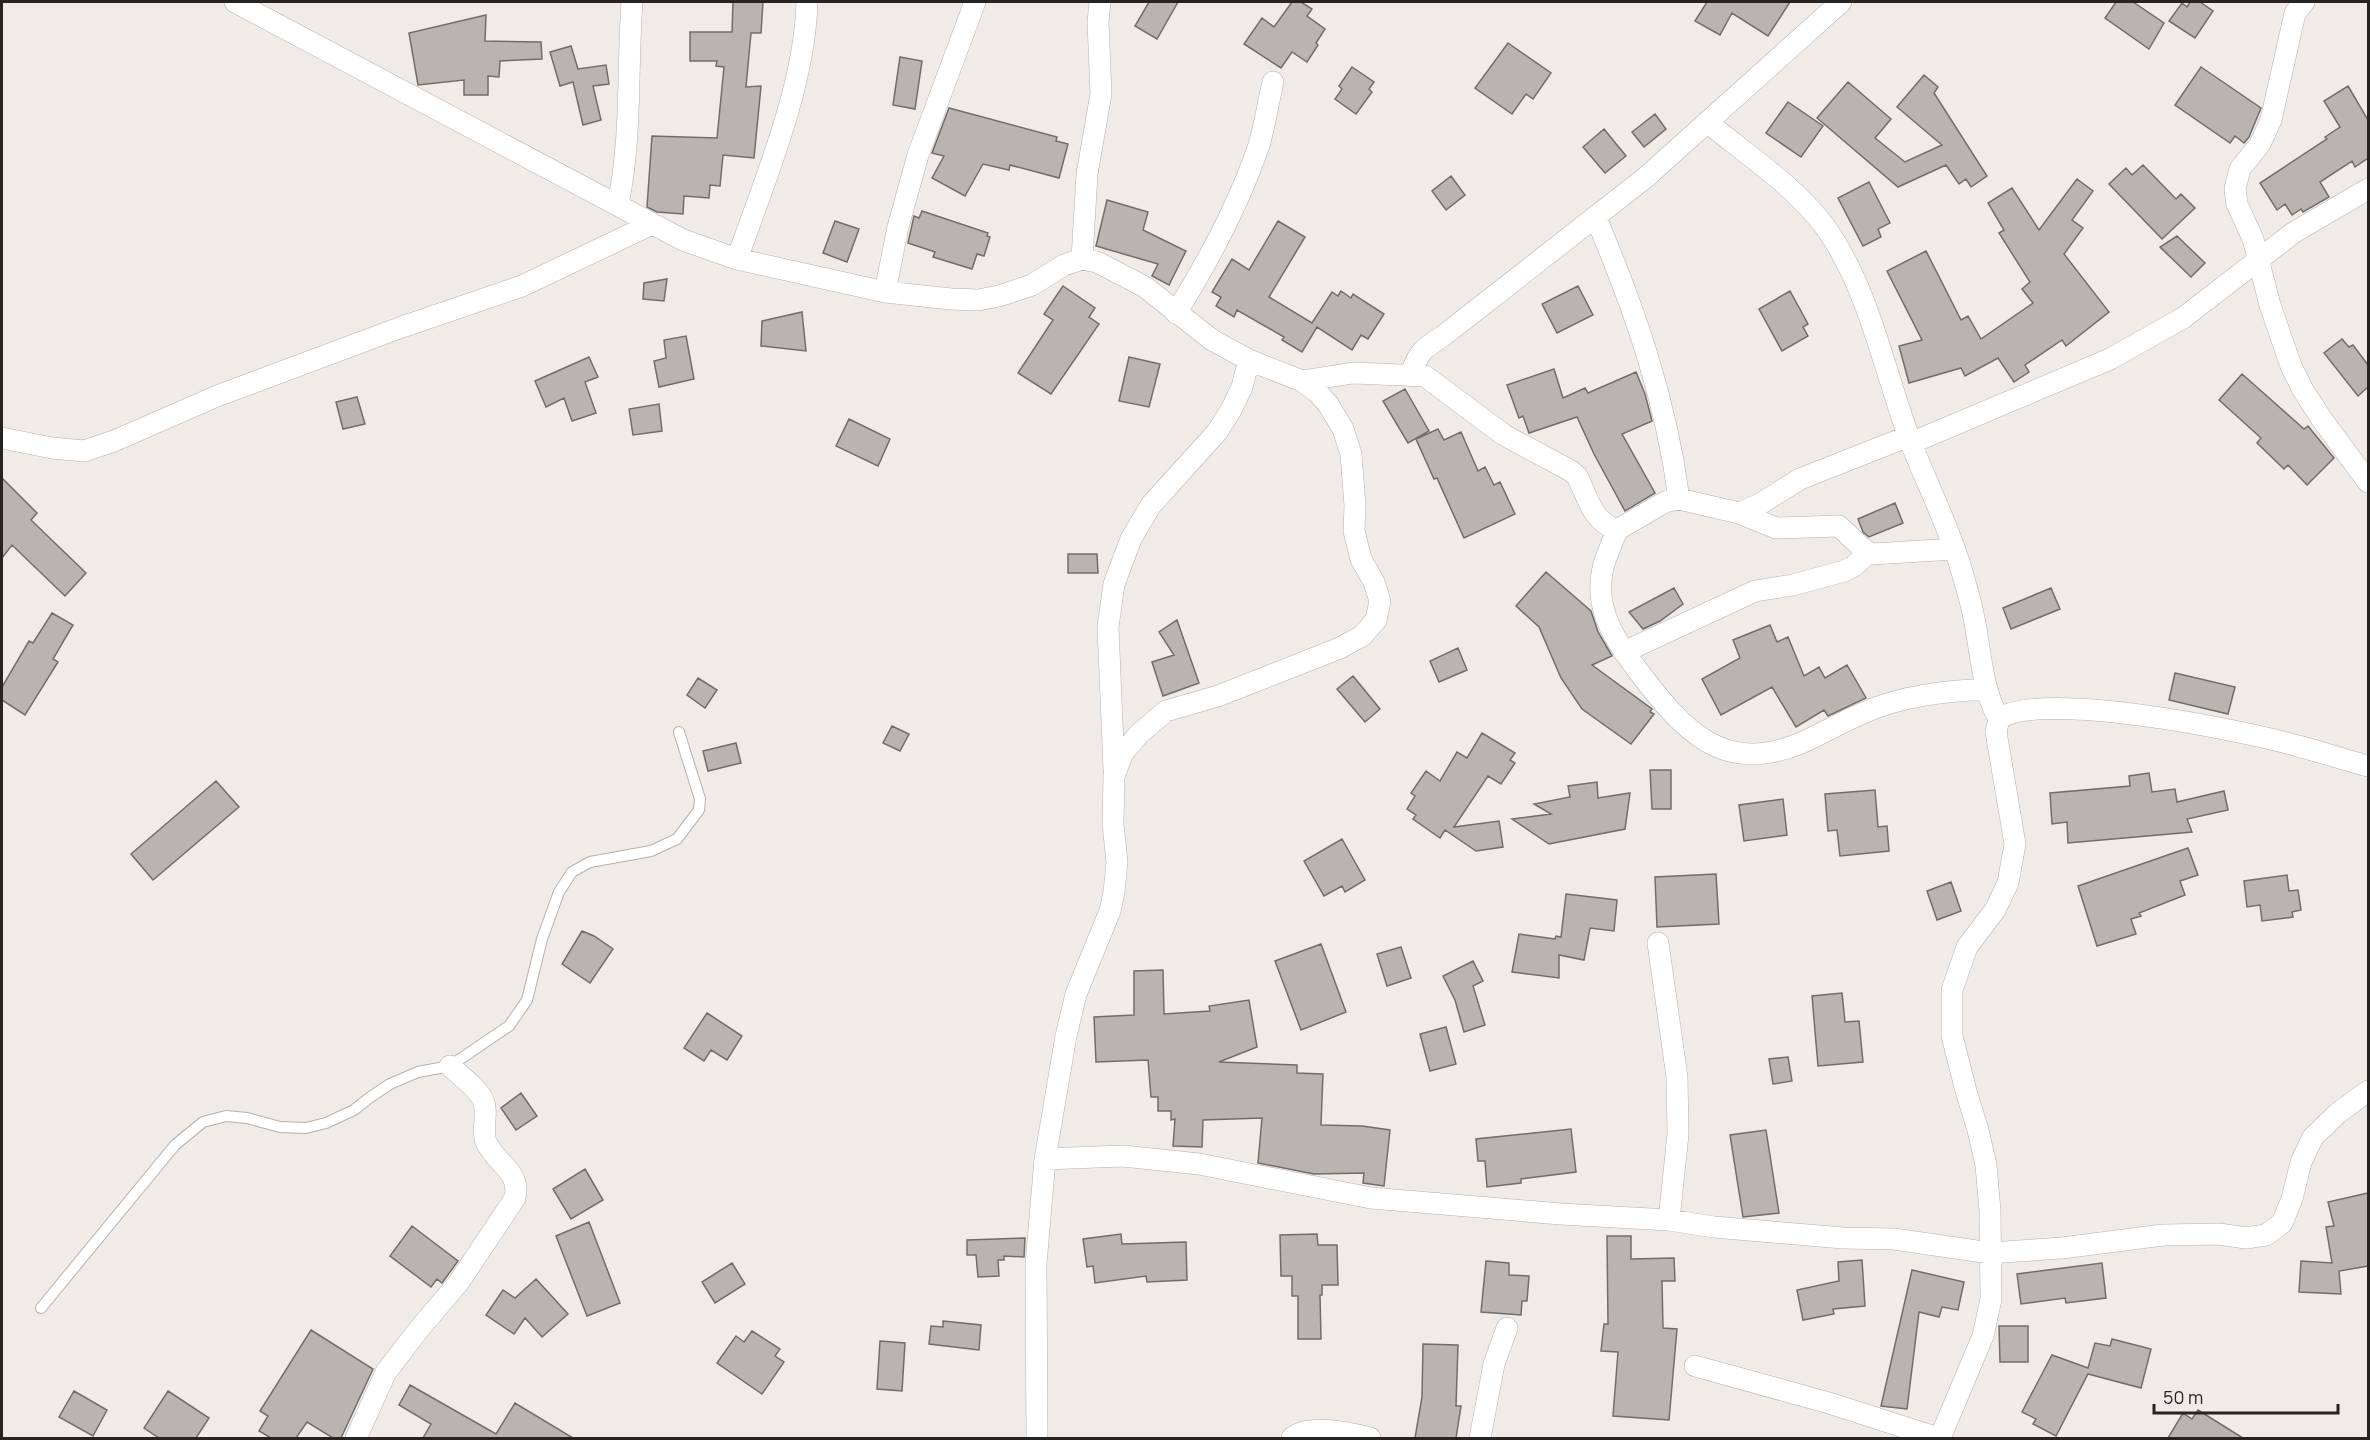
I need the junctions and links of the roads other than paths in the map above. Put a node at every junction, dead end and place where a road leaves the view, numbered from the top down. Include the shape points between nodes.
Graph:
1 (235, 2) edge
2 (632, 2) edge
3 (807, 2) edge
4 (975, 2) edge
5 (1100, 2) edge
6 (1841, 2) edge
7 (2304, 2) edge
8 (270, 11) edge
9 (1273, 82) dead end
10 (1707, 122) junction
11 (2368, 189) edge
12 (618, 204) junction
13 (1596, 218) junction
14 (652, 224) junction
15 (737, 259) junction
16 (1082, 259) junction
17 (2260, 260) junction
18 (885, 292) junction
19 (1176, 313) junction
20 (1249, 360) junction
21 (1411, 374) junction
22 (1302, 381) junction
23 (2, 438) edge
24 (1910, 440) junction
25 (2368, 482) edge
26 (1679, 499) junction
27 (1739, 513) junction
28 (1617, 530) junction
29 (1955, 549) junction
30 (1868, 553) junction
31 (1624, 652) junction
32 (1987, 689) junction
33 (1999, 719) junction
34 (679, 732) dead end
35 (2368, 766) edge
36 (1114, 776) junction
37 (1658, 943) dead end
38 (450, 1066) junction
39 (2368, 1091) edge
40 (1045, 1158) junction
41 (1669, 1220) junction
42 (1990, 1253) junction
43 (41, 1308) dead end
44 (1507, 1328) dead end
45 (1695, 1366) dead end
46 (356, 1438) edge
47 (1037, 1438) edge
48 (1292, 1438) edge
49 (1370, 1438) edge
50 (1480, 1438) edge
51 (1939, 1438) edge

1 - 8 street
2 - 12 street via 626,159
3 - 15 street via 807,29 789,102
4 - 18 street via 918,155
5 - 16 street via 1101,94 1087,174
6 - 10 street
7 - 17 street via 2295,13 2271,120 2260,144 2240,169 2235,189 2237,204
8 - 12 street via 352,64
9 - 19 street via 1259,143 1235,205 1202,272
10 - 13 street
10 - 24 street via 1791,190 1824,226 1847,262
11 - 17 street via 2293,233
12 - 14 street
13 - 21 street via 1425,347
13 - 26 street via 1641,332 1673,453
14 - 15 street
14 - 23 street via 522,286 217,396 84,451
15 - 18 street
16 - 18 street via 1032,285 978,300
16 - 19 street via 1097,262 1145,287
17 - 24 street via 2183,318 2110,360
17 - 25 street via 2270,305 2291,366 2315,409
19 - 20 street via 1212,340
20 - 22 street
20 - 36 street via 1231,410 1217,432 1151,505 1131,538 1114,584 1108,627
21 - 22 street via 1353,373
21 - 28 street via 1436,382 1504,435 1571,471 1595,515
22 - 36 street via 1328,404 1343,429 1351,454 1354,531 1361,559 1380,601 1376,620 1362,636 1340,648 1218,696 1166,711 1138,734 1123,753
24 - 27 street via 1800,479
24 - 29 street
26 - 27 street
26 - 28 street via 1665,502
27 - 30 street via 1776,528 1839,526
28 - 31 street via 1602,572 1600,595 1607,623
29 - 30 street
29 - 32 street via 1972,609
30 - 31 street via 1849,569 1755,591
31 - 32 street via 1664,704 1693,731 1716,747 1744,755 1767,754 1798,744 1882,705 1926,694
32 - 33 street
33 - 35 street via 2037,708 2091,709 2239,732
33 - 42 street via 1996,732 2015,844 2008,883 1995,910 1967,947 1952,990 1952,1036 1986,1165
34 - 38 lane via 700,798 699,810 690,824 677,839 651,851 590,862 572,872 559,892 542,939 527,1000 509,1026
36 - 40 street via 1114,892 1076,994
37 - 41 street via 1677,1077 1678,1134
38 - 43 lane via 418,1072 390,1084 354,1110 306,1128 226,1116 203,1122 175,1145
38 - 46 street via 482,1099 486,1141 513,1176 518,1186 515,1198 459,1282 386,1372
39 - 42 street via 2313,1137 2282,1223 2266,1235 2163,1235
40 - 41 street via 1123,1156 1199,1164 1371,1198
40 - 47 street via 1036,1264
41 - 42 street via 1843,1238 1894,1239
42 - 51 street via 1991,1299 1983,1336
44 - 50 street via 1494,1364
45 - 51 street
48 - 49 street via 1310,1429

